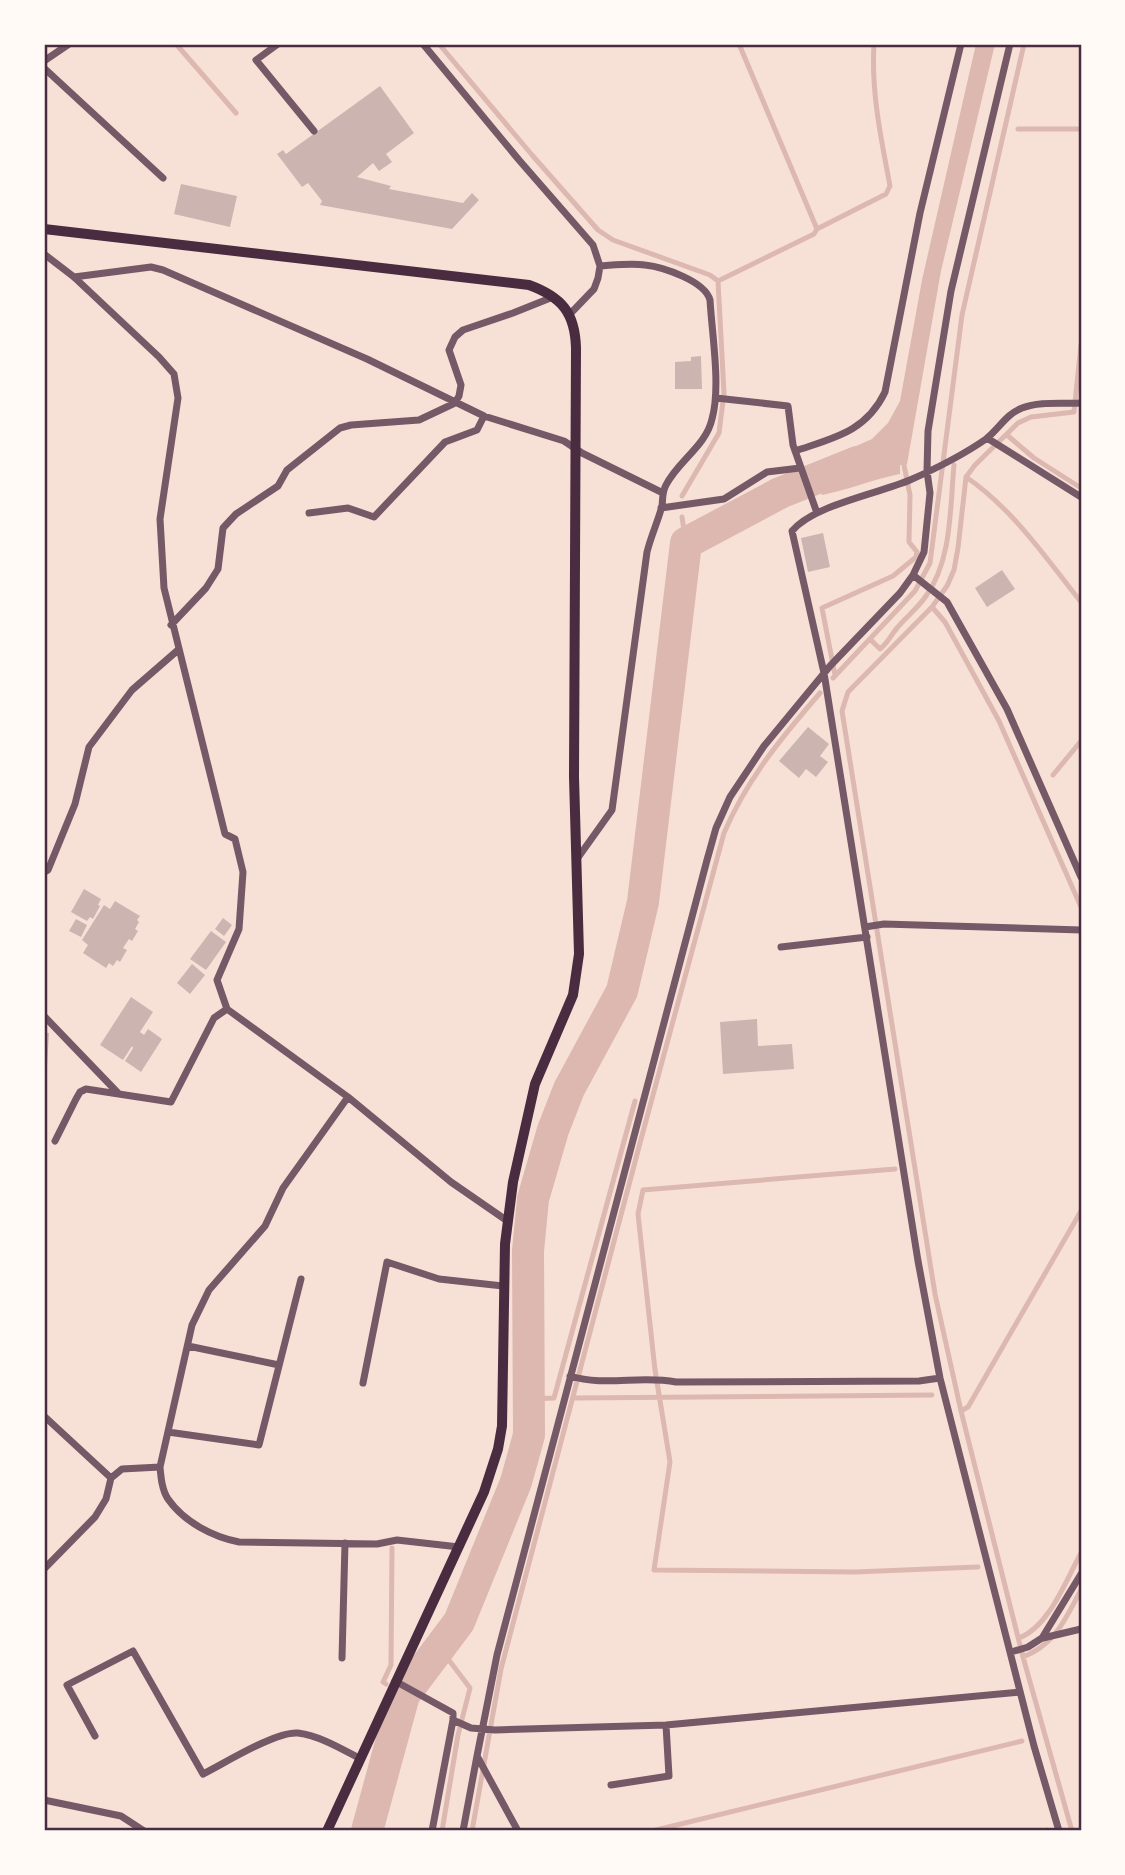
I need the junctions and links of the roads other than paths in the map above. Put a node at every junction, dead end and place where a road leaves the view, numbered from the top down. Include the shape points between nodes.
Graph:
1 (69, 44) edge
2 (278, 44) edge
3 (423, 44) edge
4 (961, 44) edge
5 (1010, 44) edge
6 (44, 61) edge
7 (44, 68) edge
8 (314, 131) dead end
9 (163, 178) dead end
10 (44, 229) edge
11 (44, 254) edge
12 (600, 266) junction
13 (74, 277) junction
14 (553, 297) junction
15 (570, 314) junction
16 (717, 398) junction
17 (455, 403) junction
18 (1079, 403) edge
19 (484, 416) junction
20 (990, 440) junction
21 (575, 447) junction
22 (795, 451) junction
23 (926, 471) junction
24 (801, 472) junction
25 (663, 493) junction
26 (1081, 497) edge
27 (661, 508) junction
28 (309, 513) dead end
29 (817, 513) junction
30 (915, 576) junction
31 (172, 625) junction
32 (178, 650) junction
33 (827, 669) junction
34 (575, 862) junction
35 (44, 872) edge
36 (1081, 877) edge
37 (865, 927) junction
38 (1081, 930) edge
39 (867, 937) junction
40 (781, 947) dead end
41 (227, 1009) junction
42 (44, 1016) edge
43 (118, 1094) junction
44 (348, 1097) junction
45 (55, 1141) dead end
46 (506, 1220) junction
47 (301, 1279) dead end
48 (503, 1286) junction
49 (188, 1346) junction
50 (279, 1365) junction
51 (571, 1376) junction
52 (940, 1378) junction
53 (363, 1383) dead end
54 (44, 1416) edge
55 (168, 1432) junction
56 (160, 1467) junction
57 (111, 1478) junction
58 (345, 1543) junction
59 (458, 1548) junction
60 (44, 1569) edge
61 (1081, 1574) edge
62 (1081, 1629) edge
63 (1042, 1638) junction
64 (1014, 1652) junction
65 (342, 1658) dead end
66 (399, 1683) junction
67 (1020, 1692) junction
68 (454, 1720) junction
69 (666, 1725) junction
70 (483, 1729) junction
71 (94, 1736) dead end
72 (359, 1758) junction
73 (478, 1759) junction
74 (611, 1786) dead end
75 (44, 1800) edge
76 (145, 1831) edge
77 (327, 1831) edge
78 (432, 1831) edge
79 (463, 1831) edge
80 (518, 1831) edge
81 (1059, 1831) edge

1 - 6 street
2 - 8 street via 256,60
3 - 12 street via 586,236
4 - 22 street via 920,214 885,392 875,411 857,428
5 - 23 street via 951,290 929,422
7 - 9 street
10 - 14 main road via 519,284
11 - 13 street
12 - 15 street via 594,289
12 - 16 street via 653,266 690,279 707,292
13 - 17 street via 151,267 163,270 367,359
13 - 31 street via 174,374 178,398 160,519 164,588
14 - 15 main road
14 - 17 street via 455,337 449,350 461,385
15 - 21 main road via 576,336
16 - 22 street via 788,406
16 - 25 street via 704,437
17 - 19 street
17 - 31 street via 419,420 340,428 287,470 278,486 223,528 218,569
18 - 20 street via 1025,406 1012,413
19 - 21 street
19 - 28 street via 477,429 445,442 374,517 348,508
20 - 23 street
20 - 26 street
21 - 25 street
21 - 34 main road
22 - 24 street
23 - 29 street
23 - 30 street via 930,493 926,537
24 - 27 street via 768,472 723,499
24 - 29 street
25 - 27 street
27 - 34 street via 647,552 612,810
29 - 33 street via 792,531
30 - 33 street
30 - 36 street via 947,602 1007,709
31 - 32 street
32 - 35 street via 132,690 89,747 75,804
32 - 41 street via 225,834 235,839 243,872 239,929 218,980
33 - 37 street
33 - 51 street via 745,772 716,828
34 - 46 main road via 579,954 573,995 536,1084
37 - 38 street
37 - 39 street
39 - 40 street
39 - 52 street
41 - 43 street via 214,1018 171,1102
41 - 44 street
42 - 43 street
43 - 45 street via 80,1092
44 - 46 street via 451,1182
44 - 49 street via 283,1188 265,1226 209,1290 192,1325
46 - 48 main road
47 - 50 street
48 - 53 street via 439,1279 387,1262
48 - 59 main road via 498,1450
49 - 50 street
49 - 55 street
50 - 55 street via 259,1445
51 - 52 street via 596,1382
51 - 70 street via 497,1655
52 - 64 street
54 - 57 street
55 - 56 street
56 - 57 street via 122,1469
56 - 58 street via 168,1499 181,1513 222,1539
57 - 60 street via 95,1517
58 - 59 street via 397,1540
58 - 65 street
59 - 66 main road
61 - 63 street
62 - 63 street
63 - 64 street
64 - 67 street
66 - 68 street via 453,1713
66 - 72 main road
67 - 69 street
67 - 81 street
68 - 70 street
68 - 78 street
69 - 70 street
69 - 74 street via 669,1776
70 - 73 street
71 - 72 street via 67,1685 133,1651 203,1774 276,1737 296,1733 322,1739
72 - 77 main road
73 - 79 street
73 - 80 street
75 - 76 street via 121,1816

